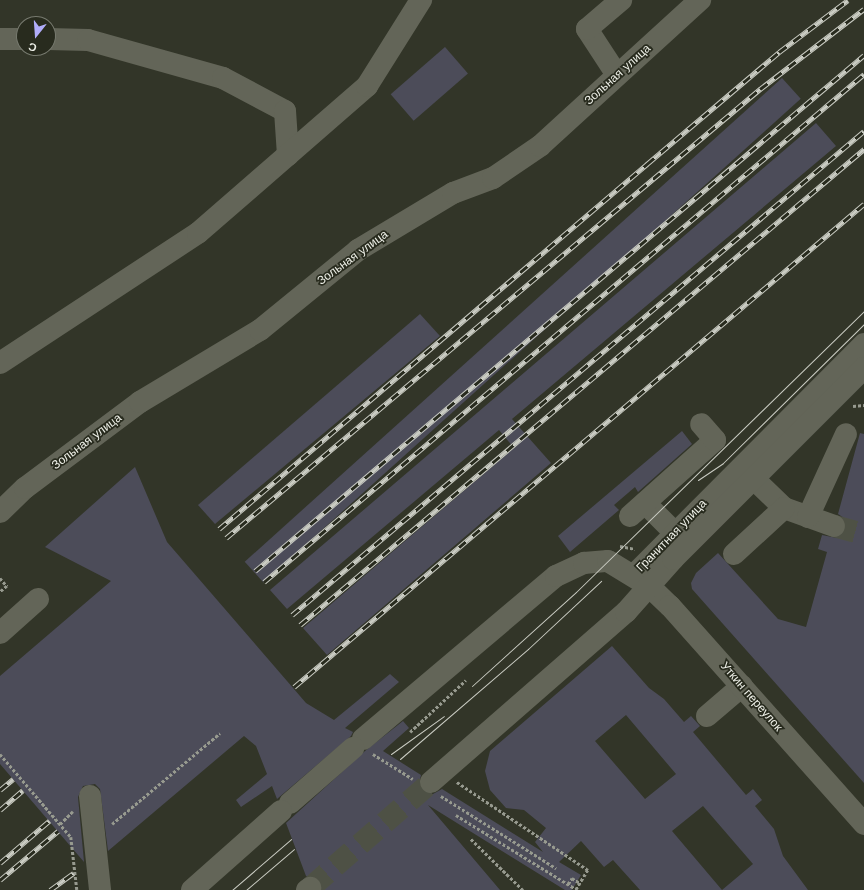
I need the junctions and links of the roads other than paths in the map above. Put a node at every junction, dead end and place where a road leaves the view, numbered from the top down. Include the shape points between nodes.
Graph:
1 (421, 0) edge
2 (621, 0) edge
3 (700, 0) edge
4 (0, 39) edge
5 (16, 39) edge
6 (56, 39) edge
7 (617, 75) junction
8 (288, 155) junction
9 (864, 344) edge
10 (0, 363) edge
11 (864, 368) edge
12 (701, 424) dead end
13 (846, 434) dead end
14 (753, 478) junction
15 (784, 508) junction
16 (0, 512) edge
17 (808, 517) junction
18 (834, 526) tunnel mouth
19 (675, 533) junction
20 (734, 554) dead end
21 (641, 580) junction
22 (38, 599) dead end
23 (0, 633) edge
24 (742, 686) junction
25 (707, 716) dead end
26 (429, 786) tunnel mouth
27 (83, 802) road end
28 (864, 824) edge
29 (83, 851) junction
30 (86, 890) edge
31 (100, 890) edge
32 (192, 890) edge

1 - 8 street via 367,86
2 - 7 street via 587,29
3 - 7 street, Зольная улица
4 - 5 street
6 - 8 street via 88,40 223,78 285,111
7 - 16 street, Зольная улица via 540,146 493,178 453,193 358,250 260,330 140,402 25,488
8 - 10 street via 198,234
9 - 19 street, Гранитная улица
11 - 14 street, Гранитная улица
12 - 19 street via 715,440 638,510
13 - 17 street
14 - 15 street
14 - 21 street, Гранитная улица
15 - 17 street
15 - 20 street
17 - 18 street
19 - 21 street, Гранитная улица
21 - 24 street, Уткин переулок
21 - 26 street, Гранитная улица via 626,612
21 - 32 street, Гранитная улица via 618,565 596,561 584,563 556,576 362,746 286,807
22 - 23 street
24 - 25 street
24 - 28 street, Уткин переулок
27 - 29 street
29 - 30 street
29 - 31 street

